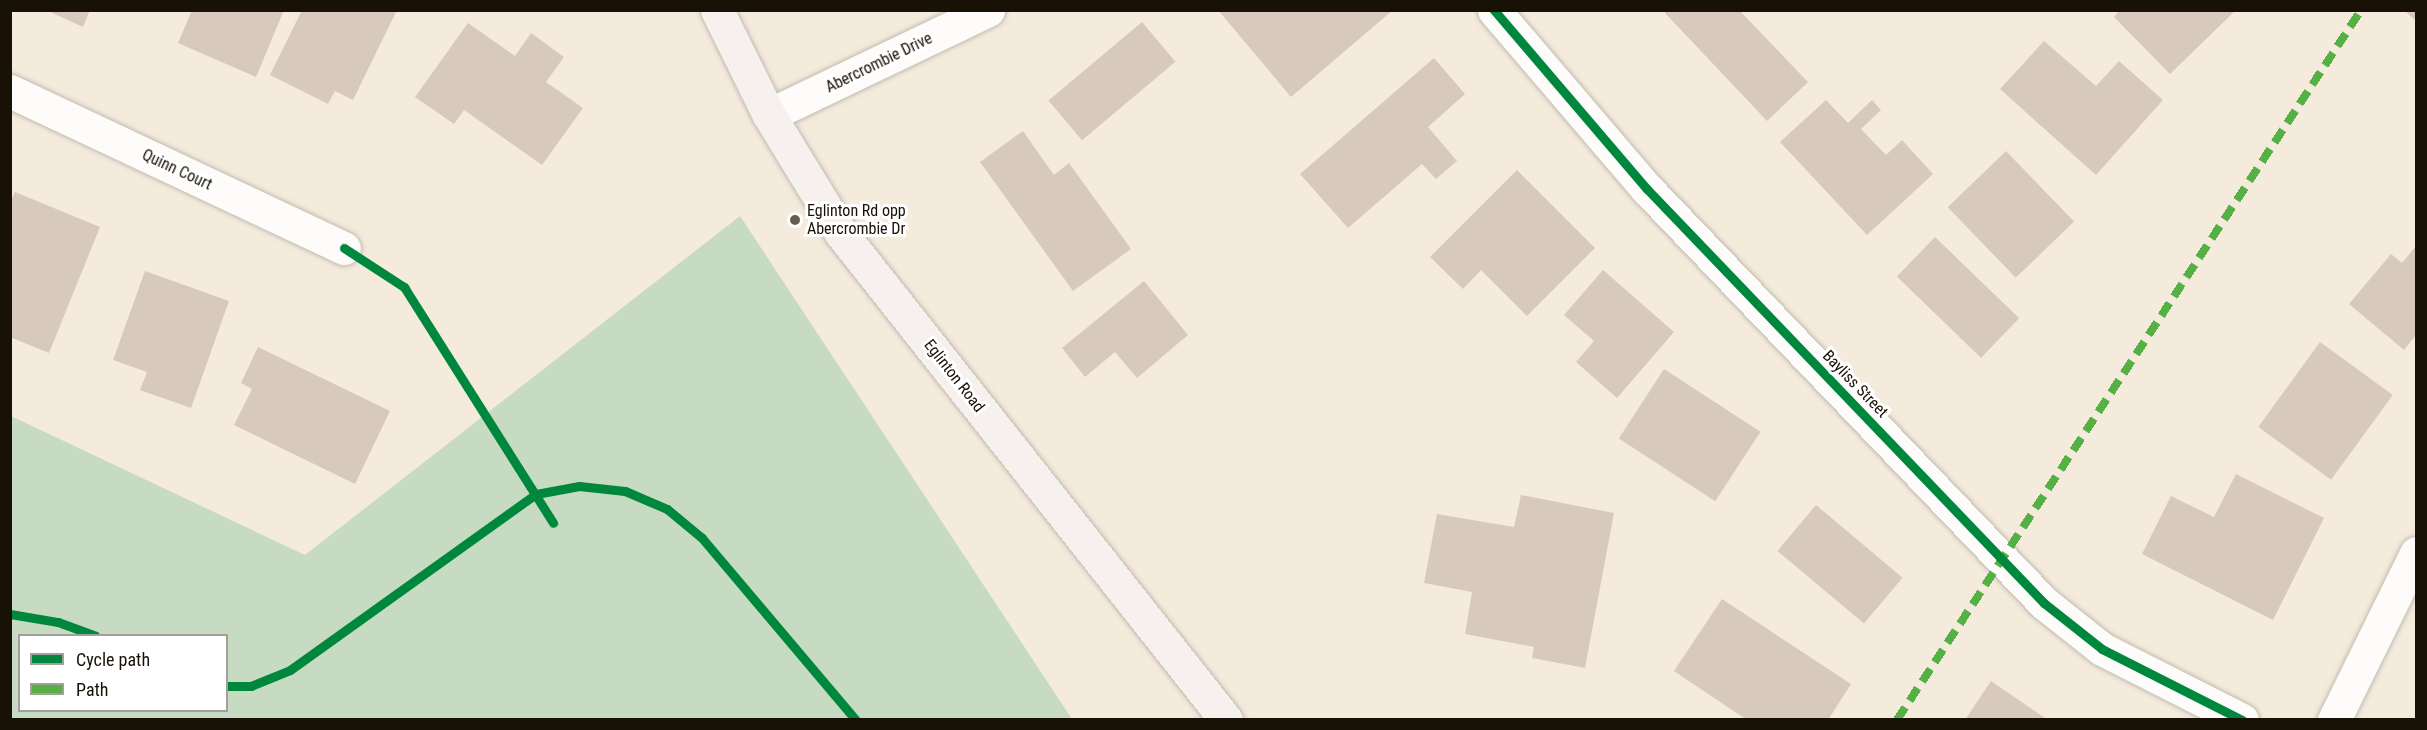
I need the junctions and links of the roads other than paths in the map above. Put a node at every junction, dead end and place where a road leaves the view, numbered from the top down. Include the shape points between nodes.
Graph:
1 (717, 10) edge
2 (988, 10) edge
3 (1494, 10) edge
4 (10, 91) edge
5 (769, 115) junction
6 (344, 248) dead end
7 (2416, 553) edge
8 (1226, 720) edge
9 (2242, 720) edge
10 (2334, 720) edge

1 - 5 main road, Eglinton Road
2 - 5 street, Abercrombie Drive
3 - 9 street, Bayliss Street via 1647,189 2044,603 2102,649
4 - 6 street, Quinn Court
5 - 8 main road, Eglinton Road via 841,233
7 - 10 street

